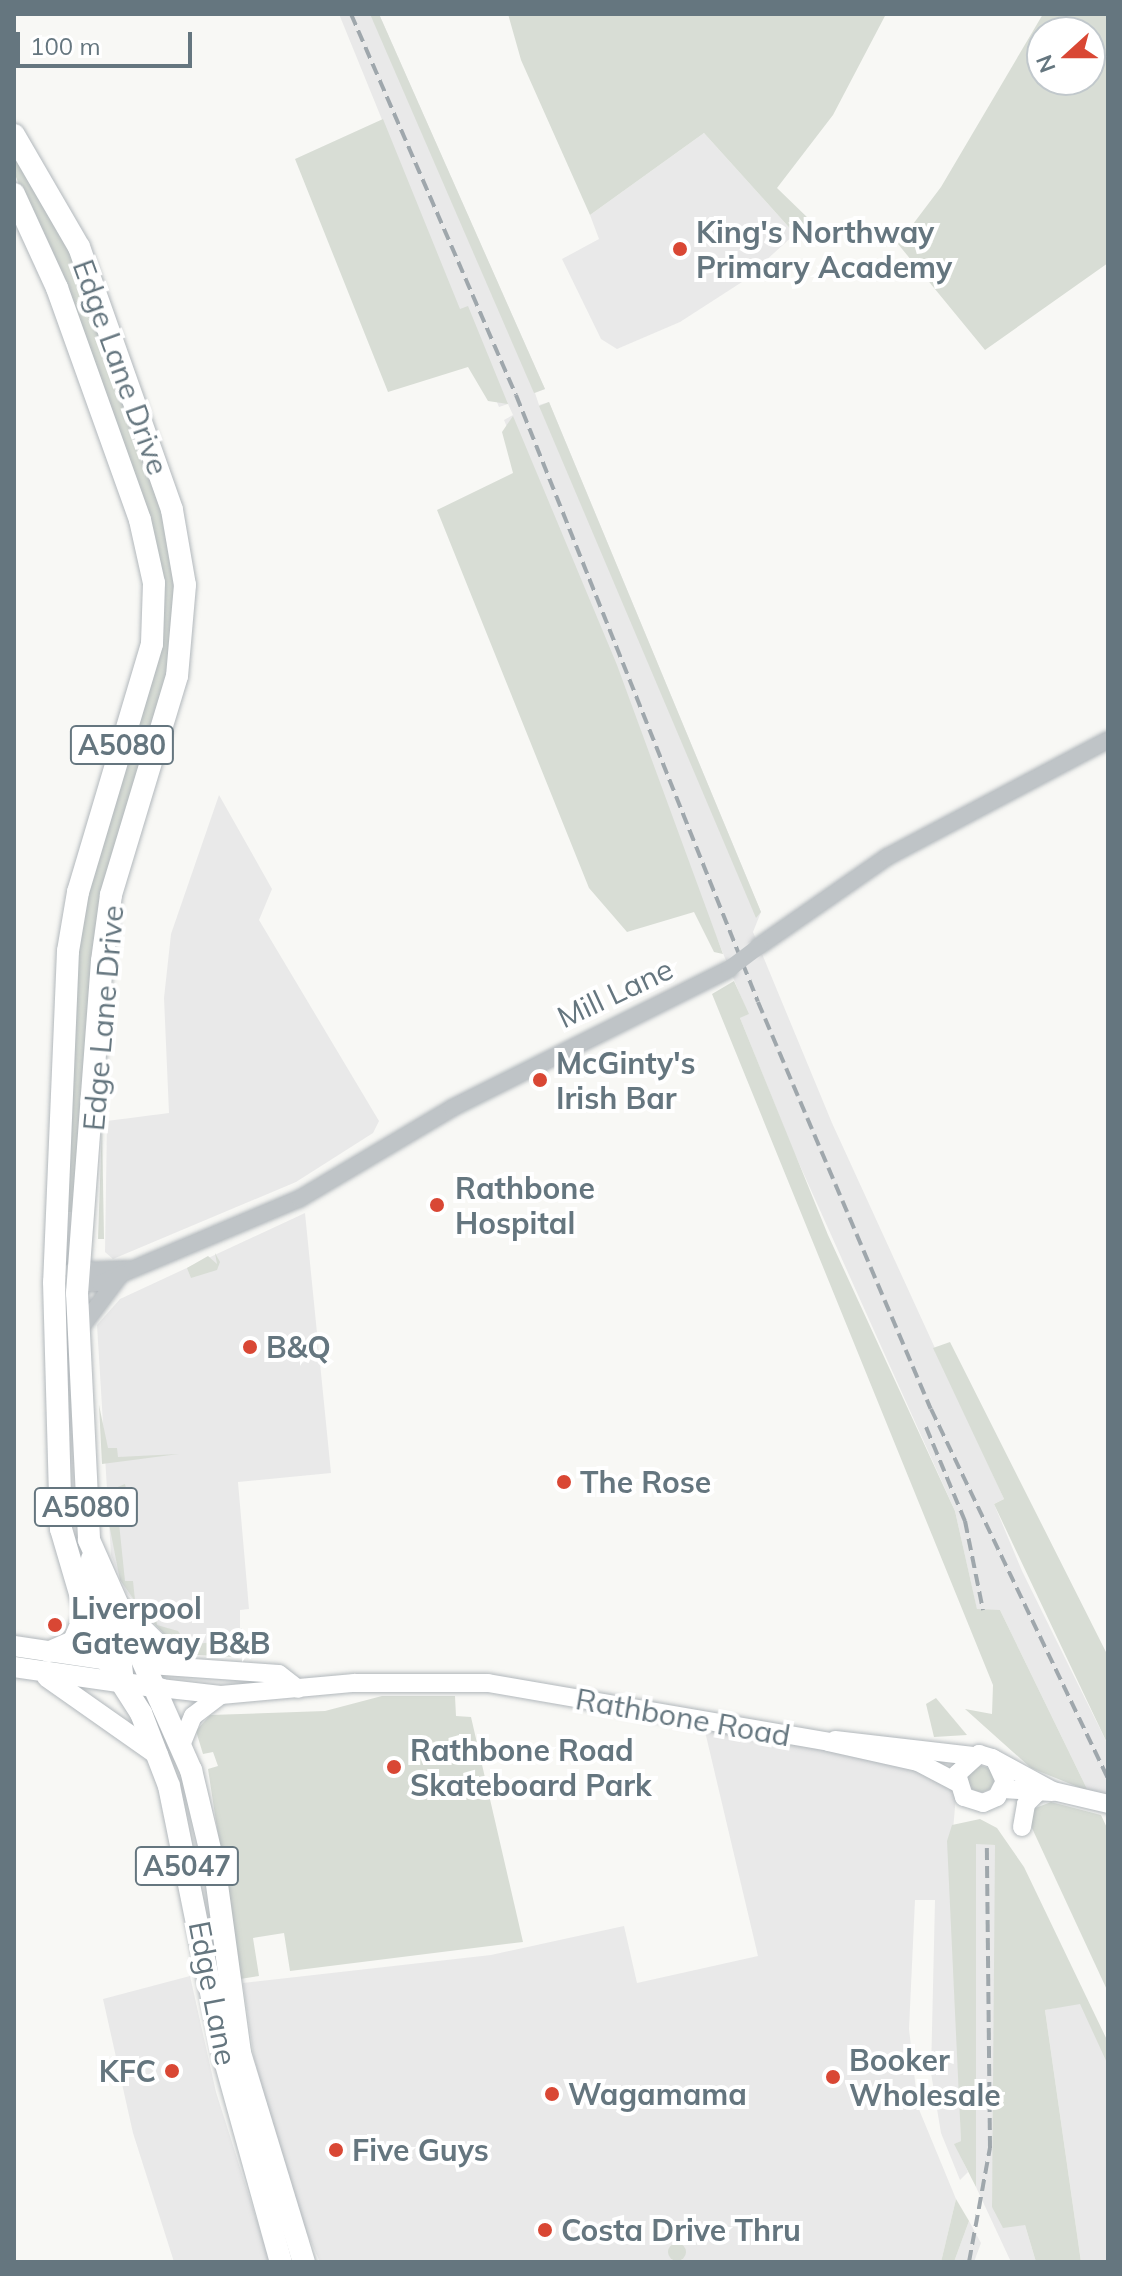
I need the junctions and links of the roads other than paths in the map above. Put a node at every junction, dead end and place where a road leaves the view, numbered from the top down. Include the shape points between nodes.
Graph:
1 (14, 135) edge
2 (14, 194) edge
3 (1108, 740) edge
4 (126, 1272) junction
5 (78, 1276) junction
6 (54, 1282) junction
7 (76, 1334) junction
8 (92, 1556) junction
9 (114, 1599) junction
10 (84, 1615) junction
11 (14, 1646) edge
12 (48, 1652) junction
13 (150, 1665) junction
14 (182, 1666) junction
15 (14, 1667) edge
16 (117, 1669) junction
17 (44, 1674) junction
18 (160, 1688) junction
19 (298, 1689) junction
20 (221, 1695) junction
21 (828, 1742) junction
22 (182, 1743) junction
23 (158, 1755) junction
24 (973, 1756) junction
25 (995, 1760) junction
26 (956, 1782) junction
27 (1003, 1789) junction
28 (1045, 1792) junction
29 (1099, 1802) edge
30 (1022, 1827) dead end
31 (240, 2053) junction
32 (237, 2109) junction
33 (281, 2262) edge
34 (304, 2262) edge

1 - 5 highway, Edge Lane Drive / A5080 via 79,247 172,510 185,585 177,676 111,895
2 - 6 highway, Edge Lane Drive / A5080 via 68,317 140,520 154,583 152,644 78,892 68,951
3 - 4 street, Mill Lane, bridge via 887,857 729,969 480,1093 299,1199
4 - 5 street, Mill Lane
4 - 7 street
5 - 6 street
5 - 7 highway, Edge Lane Drive / A5080
6 - 10 highway, Edge Lane Drive / A5080 via 61,1529
7 - 8 highway, Edge Lane Drive / A5080
8 - 9 highway, Edge Lane Drive / A5080
8 - 16 highway via 93,1590
9 - 13 highway, Edge Lane Drive / A5080
9 - 14 main road
10 - 12 main road via 73,1641
10 - 16 highway, Edge Lane Drive / A5080
11 - 12 main road
12 - 16 main road
13 - 14 main road, Rathbone Road
13 - 16 main road
13 - 18 highway, Edge Lane Drive / A5080
14 - 19 main road, Rathbone Road via 279,1674
15 - 17 main road
16 - 17 main road
16 - 18 main road
16 - 23 highway, Edge Lane / A5047
17 - 23 main road
18 - 20 main road, Rathbone Road
18 - 22 highway, Edge Lane / A5047
19 - 20 main road, Rathbone Road
19 - 21 main road, Rathbone Road via 488,1683
20 - 22 main road via 193,1716
21 - 24 main road, Rathbone Road via 843,1736
21 - 26 main road, Rathbone Road via 918,1762
22 - 31 highway, Edge Lane / A5047 via 215,1870
23 - 32 highway, Edge Lane / A5047
24 - 25 main road, Rathbone Road
24 - 26 main road
25 - 27 main road
25 - 28 main road
26 - 27 main road, Rathbone Road via 977,1803
27 - 28 main road
28 - 29 main road
28 - 30 main road via 1026,1804
31 - 32 highway via 229,2056
31 - 34 highway, Edge Lane / A5047
32 - 33 highway, Edge Lane / A5047

